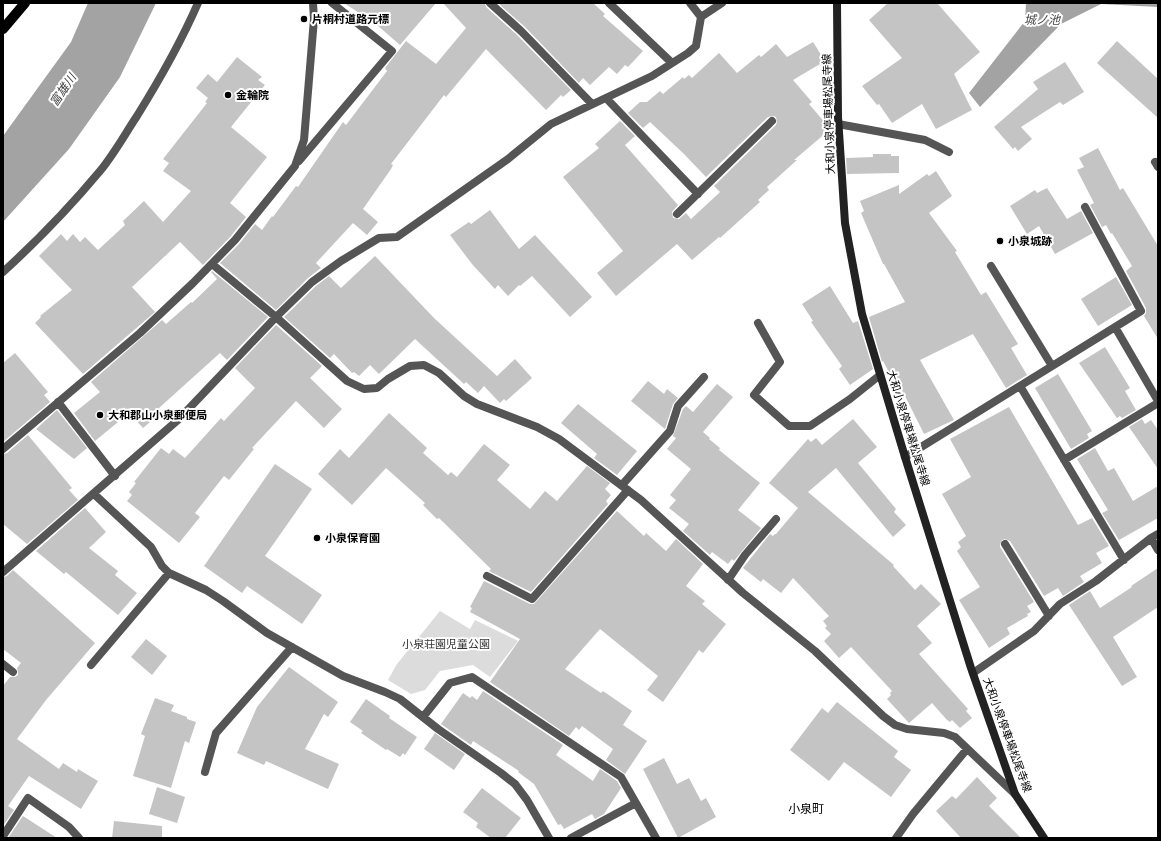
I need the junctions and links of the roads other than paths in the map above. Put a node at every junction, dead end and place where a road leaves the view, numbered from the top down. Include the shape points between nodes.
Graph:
1 (25, 3) edge
2 (198, 3) edge
3 (313, 3) edge
4 (332, 3) edge
5 (490, 3) edge
6 (609, 3) edge
7 (690, 3) edge
8 (722, 3) edge
9 (837, 3) edge
10 (700, 16) junction
11 (3, 29) edge
12 (672, 63) junction
13 (606, 98) junction
14 (592, 104) junction
15 (772, 121) dead end
16 (838, 124) junction
17 (949, 152) dead end
18 (295, 166) junction
19 (698, 194) junction
20 (1085, 207) dead end
21 (677, 214) dead end
22 (212, 264) junction
23 (991, 266) dead end
24 (3, 272) edge
25 (276, 317) junction
26 (758, 323) dead end
27 (1115, 327) junction
28 (1052, 366) junction
29 (880, 375) junction
30 (704, 377) dead end
31 (1020, 386) junction
32 (1157, 398) edge
33 (58, 402) junction
34 (3, 449) edge
35 (904, 457) junction
36 (1064, 460) junction
37 (115, 476) junction
38 (625, 488) junction
39 (94, 494) junction
40 (776, 519) dead end
41 (1154, 536) edge
42 (1005, 544) dead end
43 (1158, 550) edge
44 (1124, 560) junction
45 (3, 572) edge
46 (169, 573) junction
47 (487, 576) dead end
48 (728, 580) junction
49 (1049, 616) junction
50 (292, 647) junction
51 (3, 664) edge
52 (91, 665) dead end
53 (13, 672) dead end
54 (973, 673) junction
55 (423, 717) junction
56 (967, 749) junction
57 (205, 772) dead end
58 (1015, 794) junction
59 (636, 802) junction
60 (3, 836) edge
61 (79, 838) edge
62 (549, 838) edge
63 (572, 838) edge
64 (656, 838) edge
65 (896, 838) edge
66 (1044, 838) edge

1 - 11 main road
2 - 24 street via 186,31 154,88 117,147 100,170 33,245
3 - 18 street via 314,19 304,140
4 - 18 street via 392,51
5 - 14 street
6 - 12 street
7 - 10 street
8 - 10 street
9 - 16 main road, 大和小泉停車場松尾寺線
10 - 12 street via 696,46
12 - 13 street via 652,76
13 - 14 street
13 - 19 street
14 - 25 street via 551,124 508,159 397,237 379,238 341,261 312,282
15 - 19 street
16 - 17 street via 925,140
16 - 29 main road, 大和小泉停車場松尾寺線 via 845,223 862,314
18 - 22 street via 236,240
19 - 21 street
20 - 27 street via 1142,311
22 - 25 street
22 - 33 street via 140,333
23 - 28 street
25 - 37 street via 179,419
25 - 38 street via 347,381 364,389 377,388 410,366 424,365 439,373 464,396 477,404 537,427 560,439
26 - 29 street via 780,362 754,395 789,426 810,426
27 - 28 street
27 - 32 street
28 - 31 street
29 - 35 main road, 大和小泉停車場松尾寺線
30 - 38 street via 678,406 670,431
31 - 35 street
31 - 36 street
32 - 36 street
33 - 34 street
33 - 37 street
35 - 54 main road, 大和小泉停車場松尾寺線
36 - 44 street
37 - 39 street
38 - 47 street via 532,599
38 - 48 street
39 - 45 street
39 - 46 street via 151,547
40 - 48 street via 745,555
41 - 43 street
41 - 44 street
42 - 49 street
44 - 49 street via 1060,604
46 - 50 street via 206,590 267,633
46 - 52 street
48 - 56 street via 815,651 895,725 906,729 944,733 955,737
49 - 54 street via 1034,631
50 - 55 street via 343,676 400,700
50 - 57 street via 216,733
51 - 53 street
54 - 58 main road, 大和小泉停車場松尾寺線
55 - 59 street via 450,683 472,678 621,777
55 - 62 street via 515,784
56 - 58 street
56 - 65 street
58 - 66 main road, 大和小泉停車場松尾寺線
59 - 63 street
59 - 64 street
60 - 61 street via 28,798 69,827

